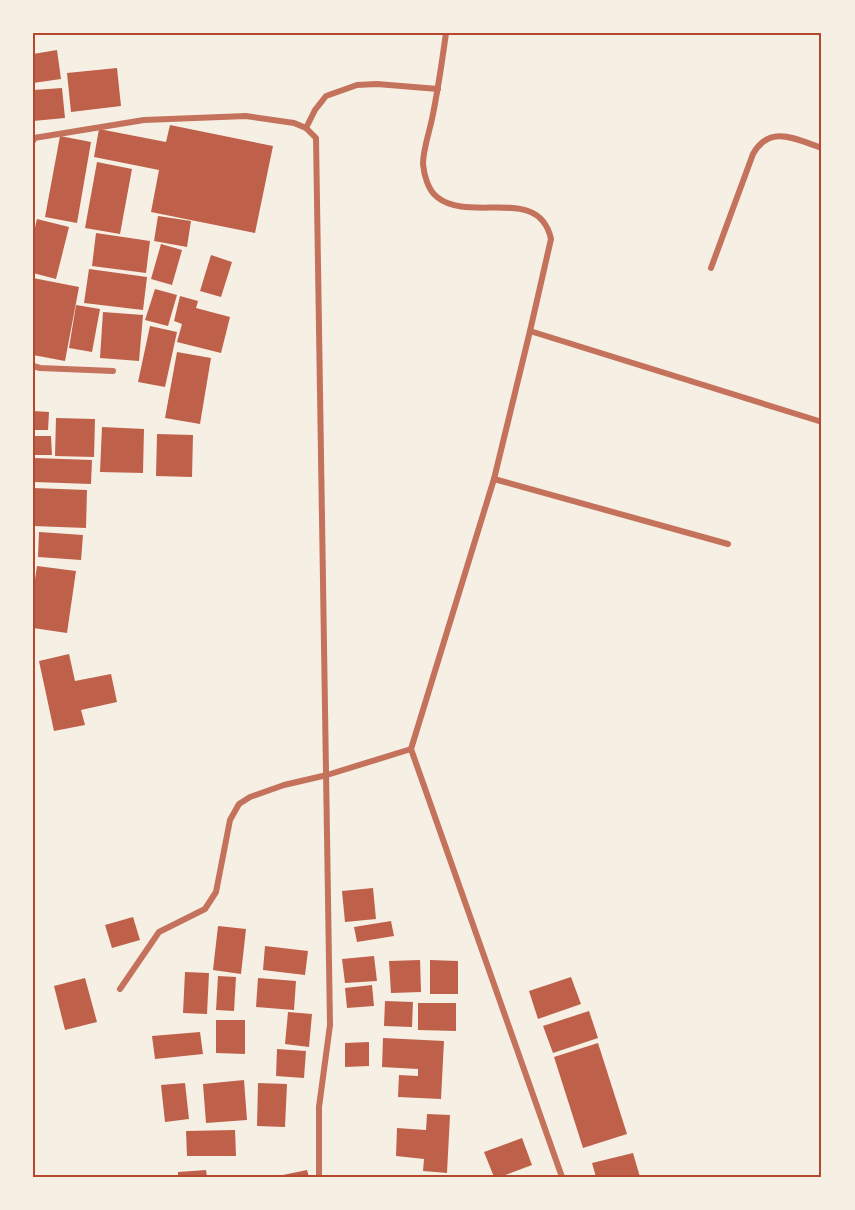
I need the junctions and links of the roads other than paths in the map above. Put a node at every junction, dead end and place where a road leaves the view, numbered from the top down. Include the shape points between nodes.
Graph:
1 (446, 33) edge
2 (438, 89) junction
3 (306, 128) junction
4 (34, 139) edge
5 (822, 148) edge
6 (711, 268) dead end
7 (531, 331) junction
8 (33, 366) edge
9 (113, 371) dead end
10 (822, 422) edge
11 (494, 479) junction
12 (728, 544) dead end
13 (411, 749) junction
14 (327, 775) junction
15 (120, 989) dead end
16 (319, 1177) edge
17 (562, 1177) edge

1 - 2 street
2 - 3 street via 357,85 326,96
2 - 7 street via 423,164 429,188 437,198 462,207 528,209 548,226 551,239
3 - 4 street via 246,116 144,120
3 - 14 street via 316,138
5 - 6 street via 778,136 757,146
7 - 10 street
7 - 11 street
8 - 9 street
11 - 12 street
11 - 13 street
13 - 14 street
13 - 17 street
14 - 15 street via 284,785 239,804 230,820 216,892 205,909 159,932
14 - 16 street via 330,1025 320,1107

